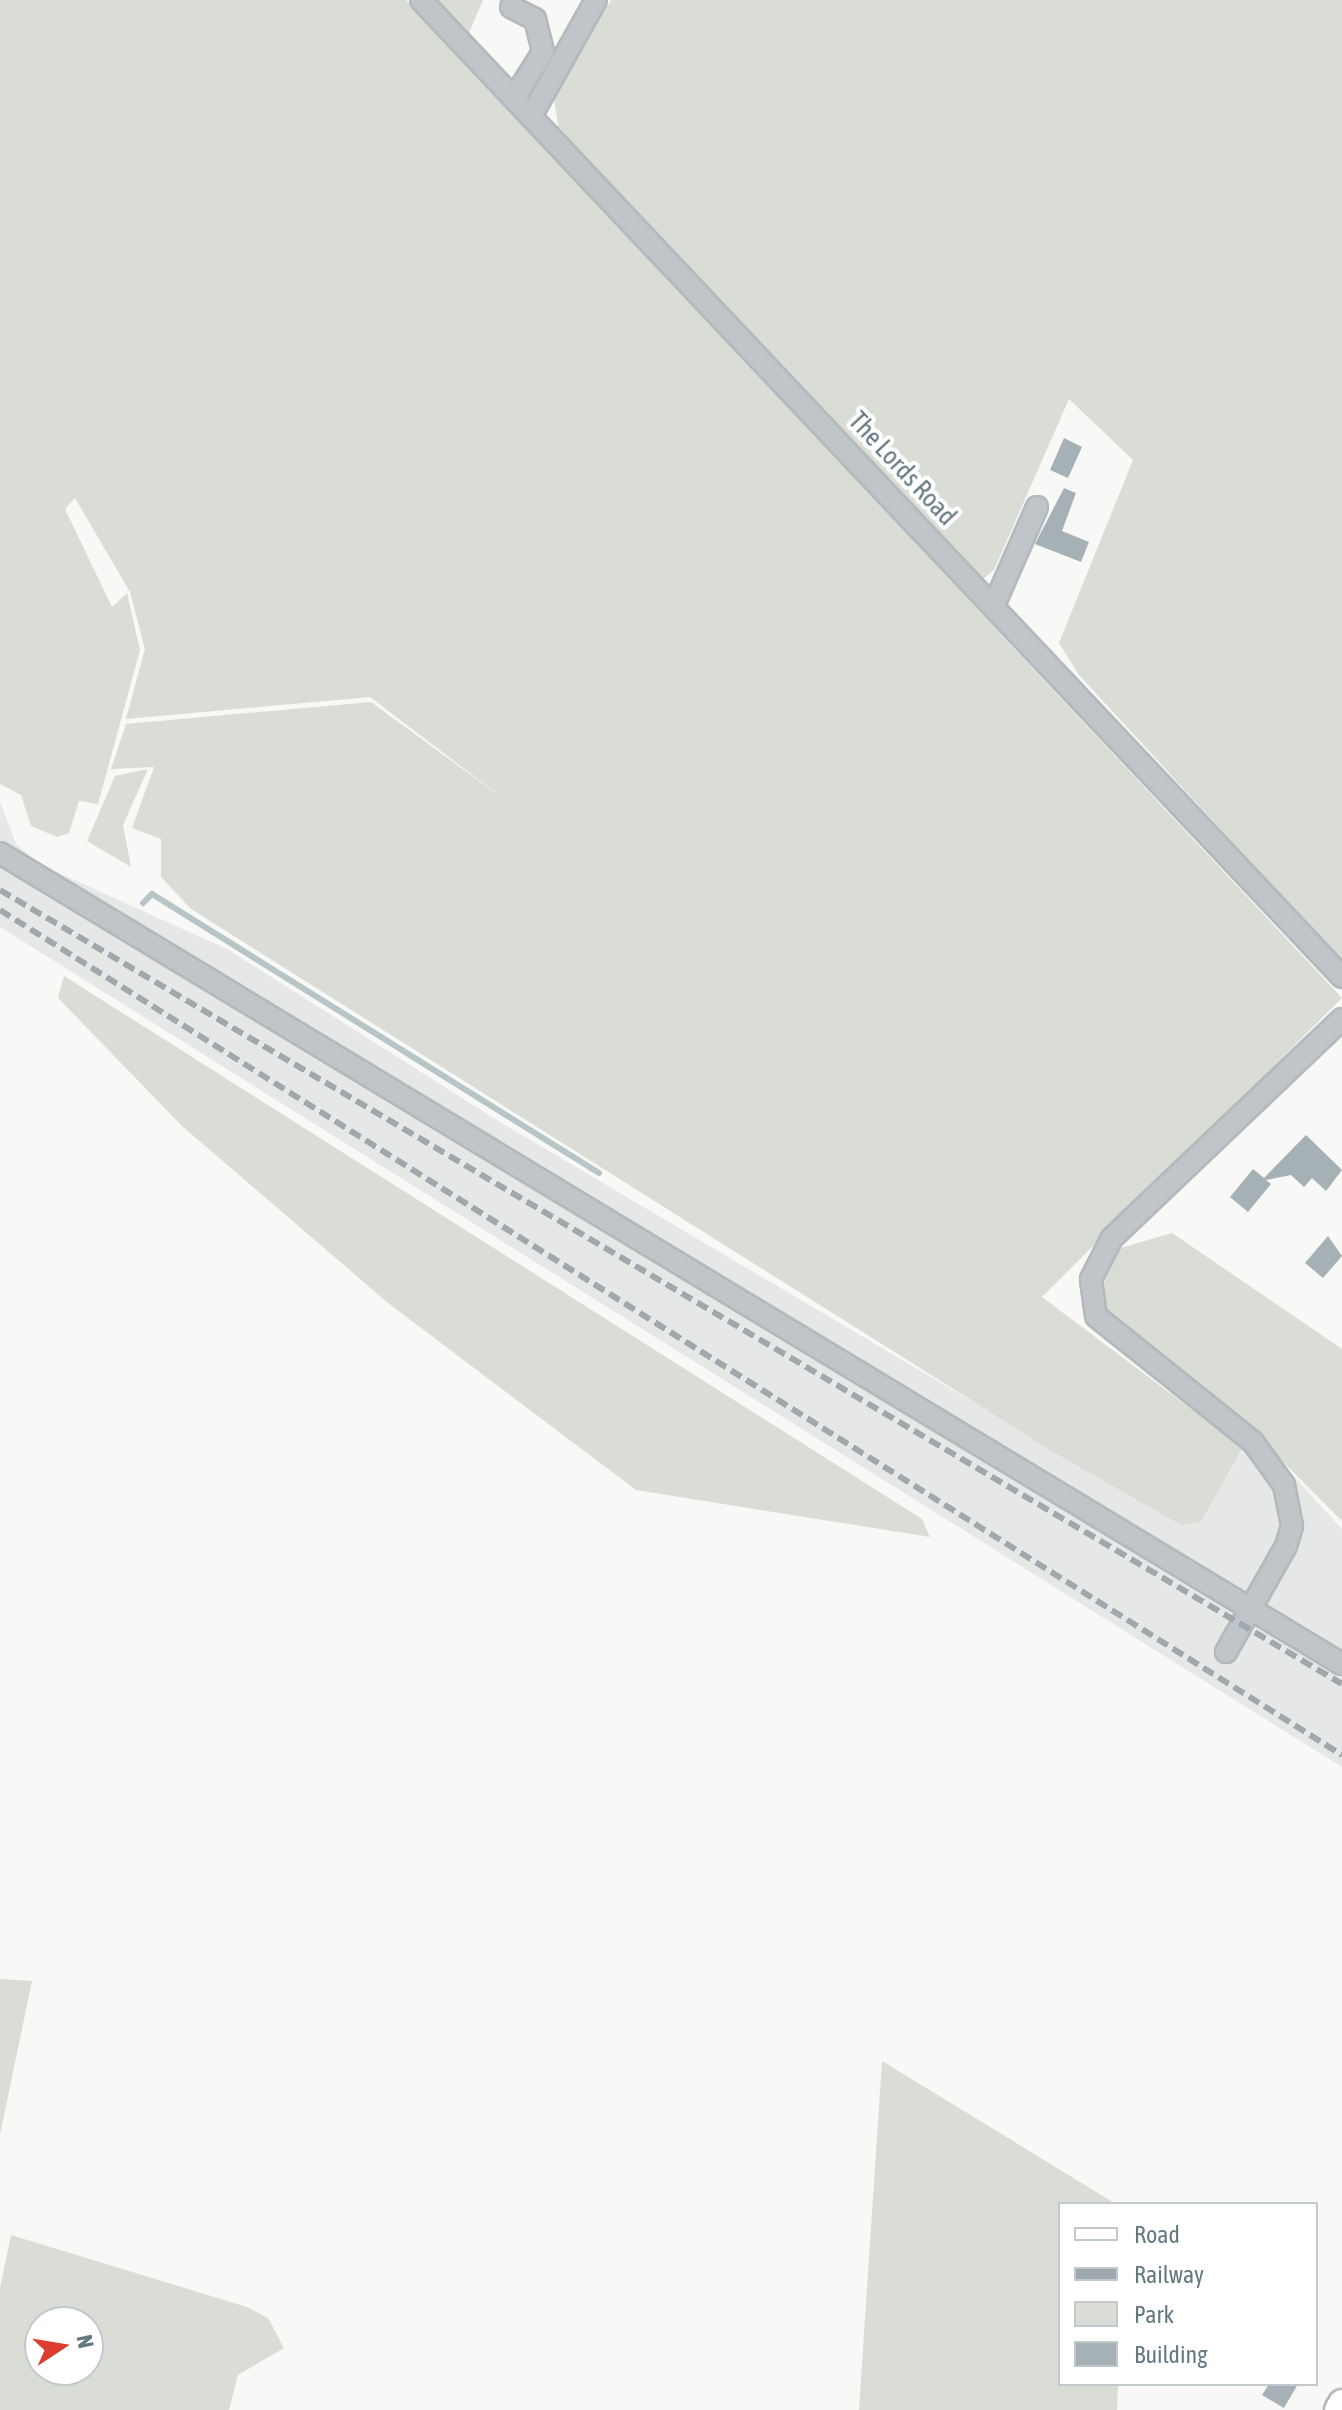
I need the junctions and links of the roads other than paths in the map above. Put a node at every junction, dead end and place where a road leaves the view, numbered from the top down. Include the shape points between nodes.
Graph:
1 (421, 0) edge
2 (596, 0) edge
3 (511, 7) dead end
4 (514, 98) junction
5 (531, 116) junction
6 (1037, 507) dead end
7 (994, 605) junction
8 (0, 853) edge
9 (1342, 977) edge
10 (1342, 1019) edge
11 (1252, 1610) junction
12 (1226, 1652) dead end
13 (1342, 1664) edge
14 (1342, 2403) edge
15 (1338, 2410) edge

1 - 4 street, The Lords Road
2 - 5 street
3 - 4 street via 535,19 543,52
4 - 5 street, The Lords Road
5 - 7 street, The Lords Road
6 - 7 street
7 - 9 street, The Lords Road
8 - 11 street
10 - 11 street via 1112,1238 1091,1279 1096,1316 1253,1442 1284,1485 1292,1526
11 - 12 street
11 - 13 street
14 - 15 main road

